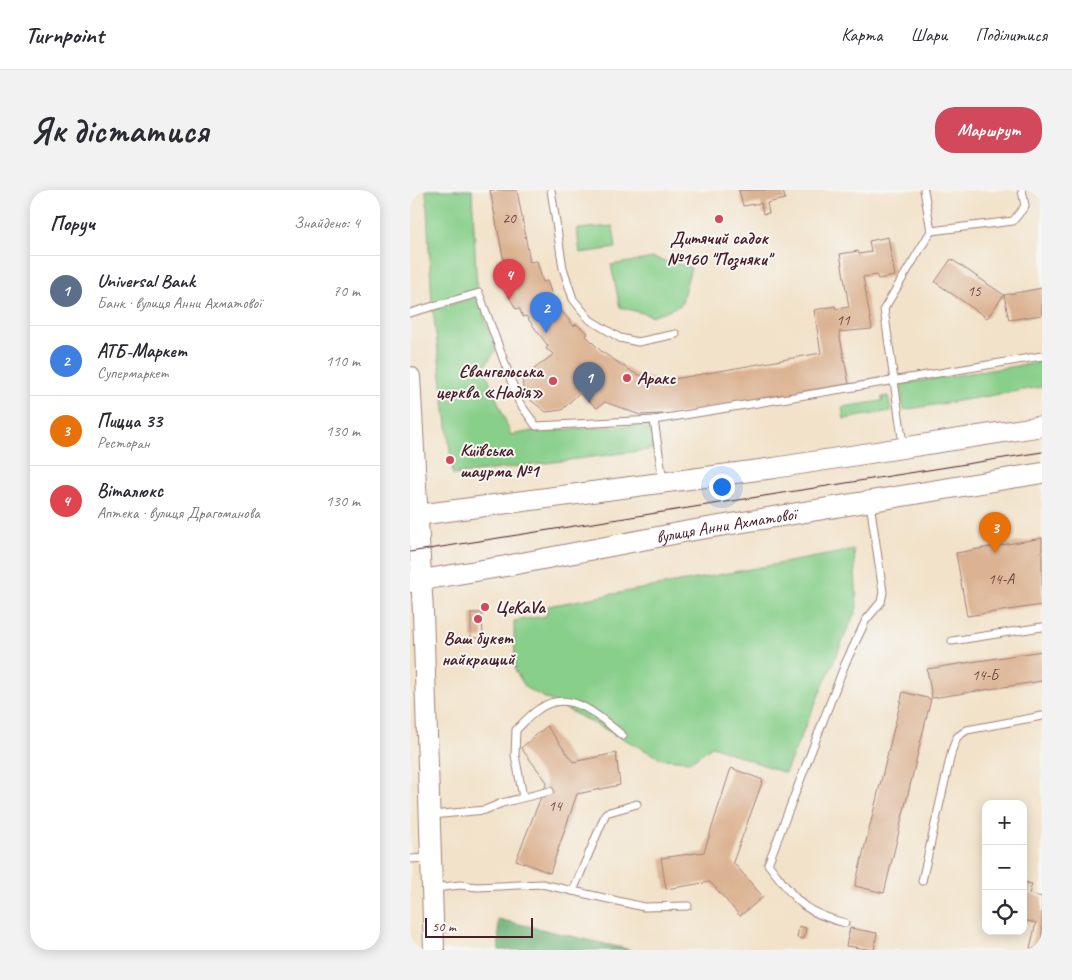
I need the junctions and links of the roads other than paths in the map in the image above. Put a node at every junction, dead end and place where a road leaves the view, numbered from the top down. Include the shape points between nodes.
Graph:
1 (551, 190) edge
2 (924, 190) edge
3 (1022, 190) edge
4 (931, 231) junction
5 (410, 313) edge
6 (676, 334) dead end
7 (1042, 356) edge
8 (410, 377) edge
9 (893, 380) junction
10 (654, 420) junction
11 (1042, 426) edge
12 (904, 448) junction
13 (1042, 473) edge
14 (663, 483) junction
15 (869, 501) junction
16 (413, 515) edge
17 (415, 581) edge
18 (1042, 627) edge
19 (952, 641) dead end
20 (1042, 716) edge
21 (623, 736) dead end
22 (550, 790) dead end
23 (523, 797) junction
24 (637, 804) dead end
25 (429, 816) junction
26 (431, 858) junction
27 (410, 859) edge
28 (922, 881) dead end
29 (432, 888) junction
30 (573, 891) junction
31 (688, 906) dead end
32 (845, 923) dead end
33 (434, 950) edge

1 - 6 lane via 563,268 573,299 590,320 620,338 638,342
2 - 4 lane
3 - 4 lane via 1025,206 1013,221
4 - 9 lane via 884,308
5 - 10 lane via 479,293 519,402 536,426
7 - 9 lane
8 - 16 main road
9 - 10 lane
9 - 12 lane
10 - 14 lane
11 - 12 main road
12 - 14 main road
13 - 15 main road, вулиця Анни Ахматової
14 - 16 main road
15 - 17 main road, вулиця Анни Ахматової
15 - 32 lane via 883,592 881,602 866,620 845,664 768,864 801,906 822,917
16 - 17 main road
17 - 25 main road
18 - 19 lane
20 - 28 lane via 967,730 958,737 952,750
21 - 23 lane via 590,708 565,701 540,708 516,730 515,755
22 - 23 lane
23 - 25 lane via 485,810
24 - 30 lane via 606,813
25 - 26 main road
26 - 27 lane
26 - 29 main road
29 - 30 lane via 542,884
29 - 33 main road
30 - 31 lane via 644,907

